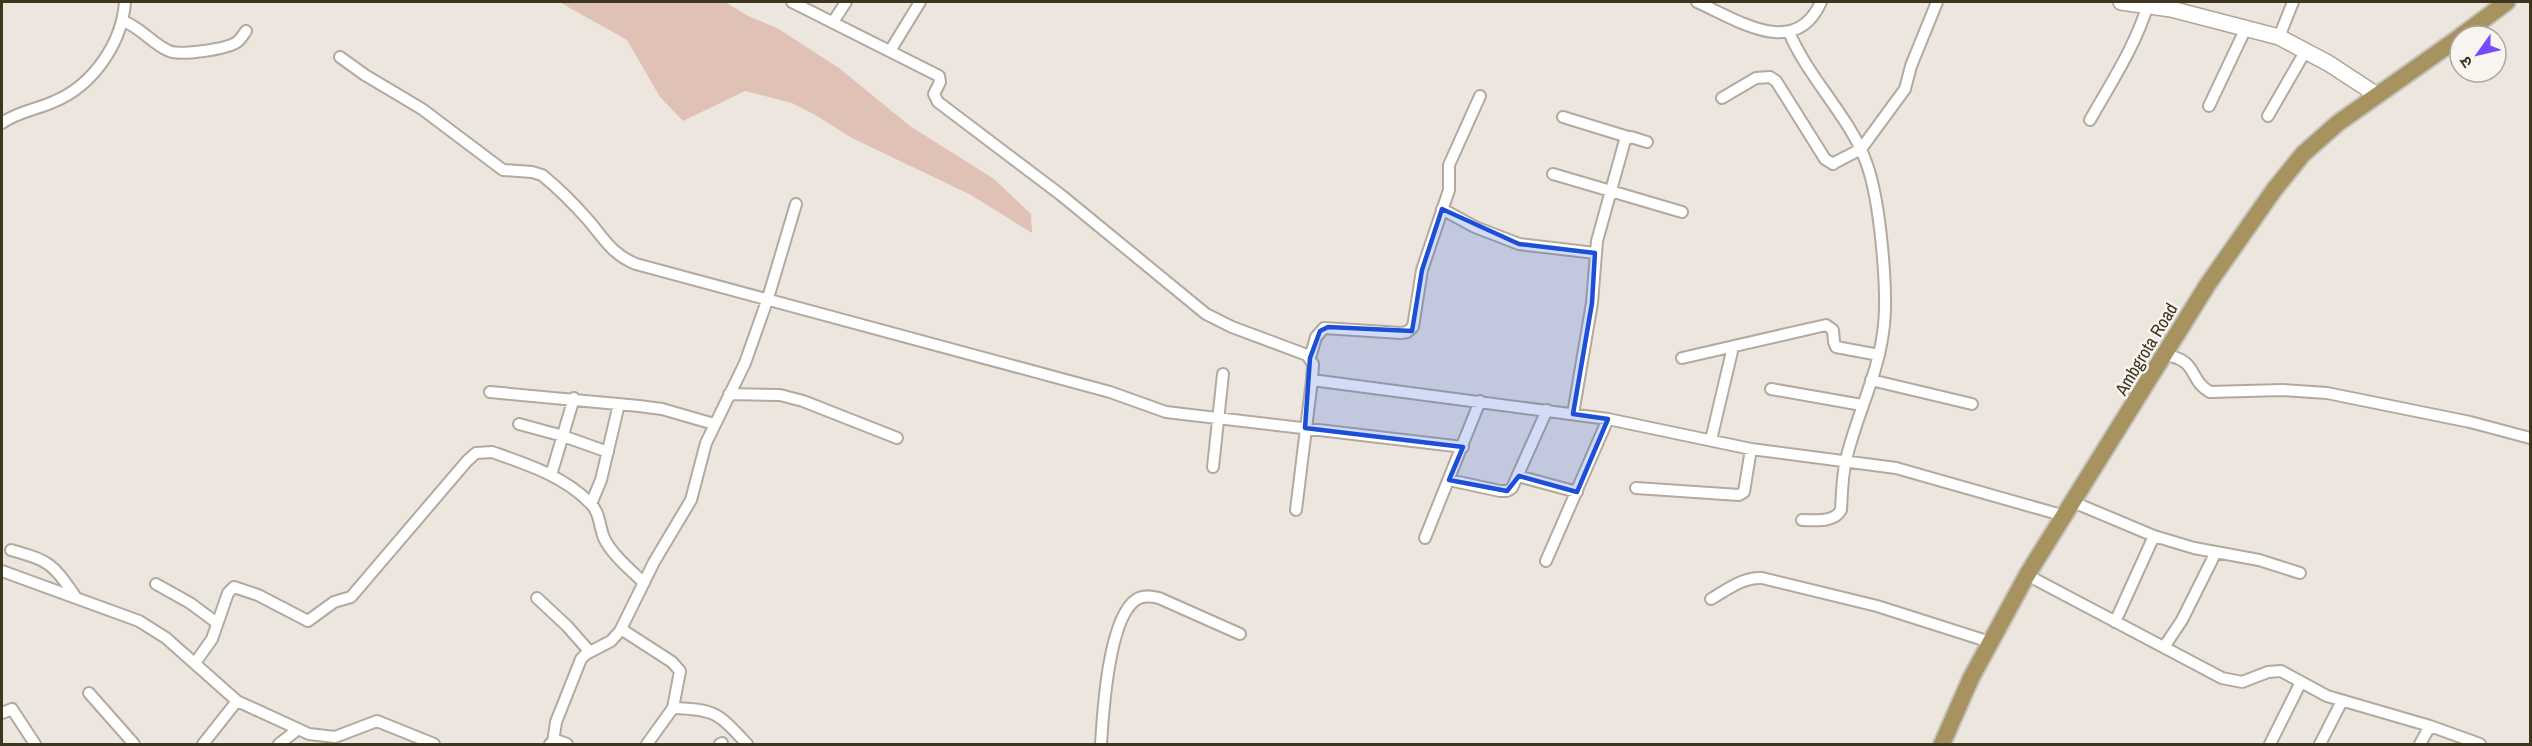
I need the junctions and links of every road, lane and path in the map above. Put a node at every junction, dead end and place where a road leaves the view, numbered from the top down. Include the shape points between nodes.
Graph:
1 (125, 2) edge
2 (792, 2) edge
3 (846, 2) edge
4 (920, 2) edge
5 (1698, 2) edge
6 (1821, 2) edge
7 (1937, 2) edge
8 (2121, 2) edge
9 (2293, 2) edge
10 (2507, 2) edge
11 (2148, 4) junction
12 (123, 21) junction
13 (833, 22) junction
14 (2478, 24) edge
15 (2246, 30) junction
16 (246, 31) dead end
17 (1789, 32) junction
18 (2279, 37) junction
19 (2448, 46) edge
20 (2306, 50) junction
21 (890, 51) junction
22 (340, 57) dead end
23 (2377, 95) junction
24 (1480, 96) dead end
25 (1722, 98) dead end
26 (2209, 106) dead end
27 (2268, 116) dead end
28 (1563, 117) dead end
29 (2090, 120) dead end
30 (2, 123) edge
31 (1628, 137) junction
32 (1647, 142) dead end
33 (1861, 149) junction
34 (1553, 174) dead end
35 (1610, 192) junction
36 (796, 204) dead end
37 (1442, 209) junction
38 (1682, 212) dead end
39 (1595, 253) junction
40 (768, 298) junction
41 (1733, 347) junction
42 (1879, 355) junction
43 (2165, 355) junction
44 (1310, 358) junction
45 (1682, 358) dead end
46 (1223, 374) dead end
47 (1312, 380) junction
48 (1871, 380) junction
49 (1771, 389) dead end
50 (489, 392) dead end
51 (729, 394) junction
52 (574, 398) junction
53 (1480, 401) junction
54 (619, 404) junction
55 (1972, 404) dead end
56 (1862, 405) junction
57 (1546, 410) junction
58 (1573, 414) junction
59 (1217, 418) junction
60 (1608, 419) junction
61 (519, 424) dead end
62 (714, 424) junction
63 (1305, 428) junction
64 (563, 436) junction
65 (897, 438) dead end
66 (2530, 438) edge
67 (1711, 440) junction
68 (1463, 447) junction
69 (1751, 449) junction
70 (608, 452) junction
71 (1845, 462) junction
72 (1214, 467) dead end
73 (551, 474) junction
74 (1518, 476) junction
75 (1449, 480) junction
76 (1636, 489) dead end
77 (1577, 492) junction
78 (591, 504) junction
79 (2069, 509) junction
80 (1296, 510) dead end
81 (1802, 520) dead end
82 (2154, 536) junction
83 (1425, 538) dead end
84 (11, 550) dead end
85 (2216, 552) junction
86 (1546, 561) dead end
87 (2, 571) edge
88 (2300, 573) dead end
89 (2027, 575) junction
90 (644, 583) junction
91 (156, 584) dead end
92 (75, 596) junction
93 (537, 598) dead end
94 (1711, 599) dead end
95 (2115, 622) junction
96 (217, 623) junction
97 (621, 629) junction
98 (1240, 634) dead end
99 (1990, 642) junction
100 (2164, 647) junction
101 (590, 652) junction
102 (195, 663) junction
103 (2301, 682) junction
104 (89, 693) dead end
105 (237, 701) junction
106 (2342, 702) junction
107 (673, 708) junction
108 (2, 712) edge
109 (2430, 726) junction
110 (297, 730) junction
111 (551, 743) edge
112 (2273, 743) edge
113 (35, 744) edge
114 (134, 744) edge
115 (203, 744) edge
116 (279, 744) edge
117 (434, 744) edge
118 (567, 744) edge
119 (646, 744) edge
120 (747, 744) edge
121 (1101, 744) edge
122 (1942, 744) edge
123 (2320, 744) edge
124 (2420, 744) edge
125 (2480, 744) edge

1 - 12 street
2 - 13 street
3 - 13 street
4 - 21 street
5 - 17 street via 1761,30
6 - 17 street via 1804,25
7 - 33 street via 1905,89
8 - 11 street
9 - 18 street
10 - 14 main road, Ambgrota Road
11 - 15 street
11 - 29 street via 2123,62
12 - 16 street via 173,53 232,45
12 - 30 street via 117,40 85,82 53,102
13 - 21 street
15 - 18 street
15 - 26 street
17 - 33 street
18 - 20 street
19 - 23 main road, Ambgrota Road
20 - 23 street
20 - 27 street
21 - 44 street via 939,76 934,94 938,102 1061,195 1206,314
22 - 40 street via 422,109 503,170 542,175 622,259
23 - 43 main road, Ambgrota Road via 2326,134 2287,172 2208,284
24 - 37 street via 1449,165 1449,190
25 - 33 street via 1756,78 1770,77 1828,163
28 - 31 street
31 - 32 street
31 - 35 street
33 - 42 street via 1872,183 1886,306
34 - 35 street
35 - 38 street
35 - 39 street
36 - 40 street
37 - 39 street via 1519,244
37 - 44 street via 1422,270 1411,330 1401,333 1324,328 1316,337
39 - 58 street via 1592,303
40 - 51 street
40 - 59 street via 1110,392 1151,408
41 - 42 street via 1829,325 1836,347
41 - 45 street
41 - 67 street
42 - 48 street
43 - 66 street via 2181,359 2204,389 2216,393 2326,393
43 - 79 main road, Ambgrota Road
44 - 47 street
46 - 59 street
47 - 53 street
47 - 63 street
48 - 55 street
48 - 56 street
49 - 56 street
50 - 52 street
51 - 62 street
51 - 65 street via 780,395 803,401
52 - 54 street
52 - 64 street
53 - 57 street
53 - 68 street
54 - 62 street
54 - 70 street
56 - 71 street
57 - 58 street
57 - 74 street
58 - 60 street
59 - 63 street
59 - 72 street
60 - 67 street
60 - 77 street
61 - 64 street
62 - 90 street via 691,500
63 - 68 street
63 - 80 street
64 - 70 street
64 - 73 street
67 - 69 street
68 - 75 street
69 - 71 street
69 - 76 street via 1744,492 1739,495
70 - 78 street
71 - 79 street via 1896,468 1967,489
71 - 81 street via 1839,514 1830,519
73 - 78 street
73 - 96 street via 492,452 476,453 351,597 334,602 308,621 234,586
74 - 75 street via 1507,491
74 - 77 street
75 - 83 street
77 - 86 street
78 - 90 street via 608,543
79 - 82 street
79 - 89 main road, Ambgrota Road
82 - 85 street
82 - 95 street
84 - 92 street via 51,564
85 - 88 street
85 - 100 street
87 - 92 street
89 - 95 street
89 - 99 main road, Ambgrota Road
90 - 97 street
91 - 96 street
92 - 102 street via 139,621
93 - 101 street
94 - 99 street via 1742,581 1762,578 1877,606
95 - 100 street
96 - 102 street via 212,639
97 - 101 street via 611,641
97 - 107 street via 679,668
98 - 121 street via 1159,598 1148,596 1129,606 1113,646 1105,685
99 - 122 main road, Ambgrota Road
100 - 103 street via 2233,682 2275,670
101 - 111 street via 581,660
102 - 105 street
103 - 106 street
103 - 112 street
104 - 114 street
105 - 110 street
105 - 115 street
106 - 109 street
106 - 123 street
107 - 119 street
107 - 120 street via 718,714
108 - 113 street via 12,710
109 - 124 street
109 - 125 street
110 - 116 street
110 - 117 street via 329,738 377,721
111 - 118 street

